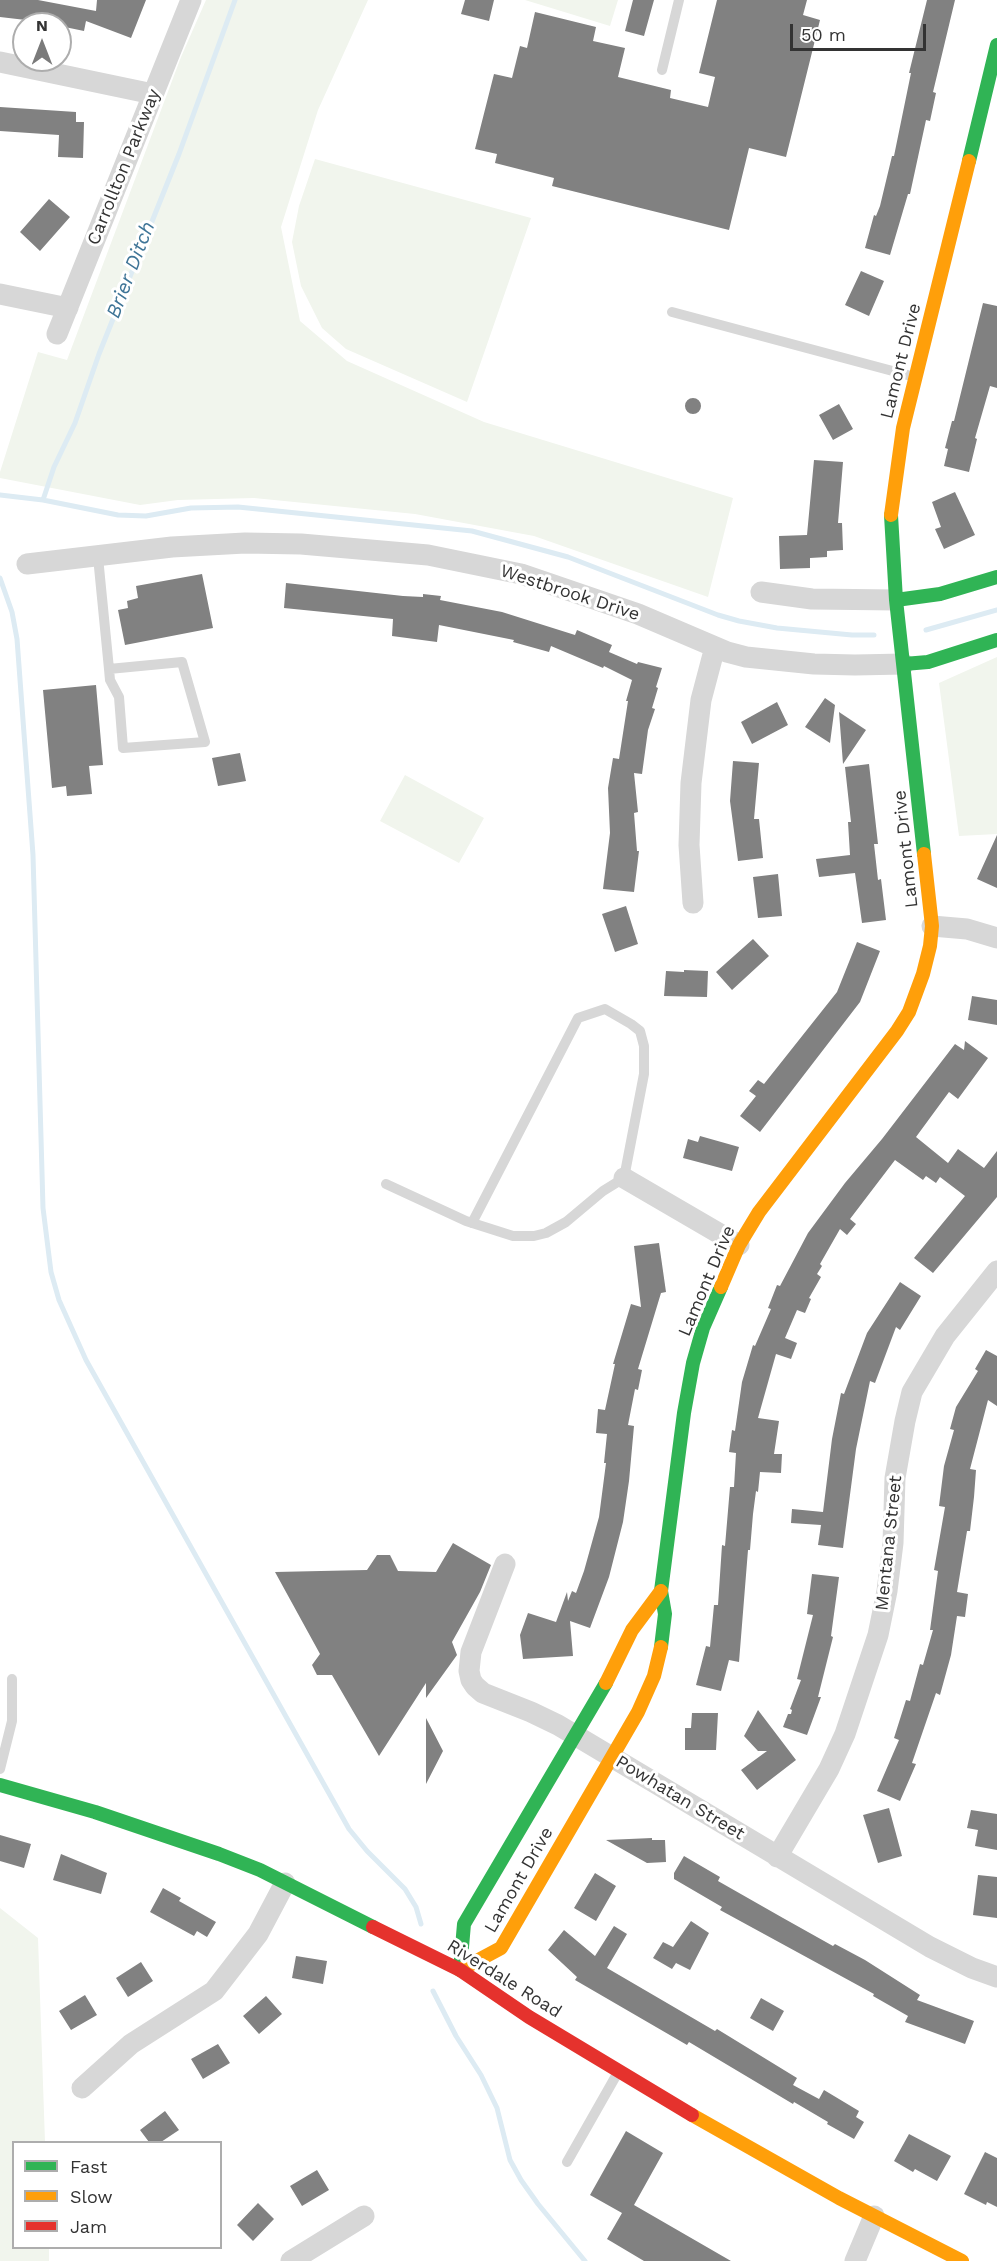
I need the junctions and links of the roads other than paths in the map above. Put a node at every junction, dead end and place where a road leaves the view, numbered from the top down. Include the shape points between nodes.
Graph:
1 (191, 0) edge
2 (680, 0) edge
3 (997, 45) edge
4 (0, 62) edge
5 (662, 70) dead end
6 (153, 94) junction
7 (0, 294) edge
8 (68, 308) junction
9 (672, 312) dead end
10 (57, 334) dead end
11 (915, 377) junction
12 (98, 557) junction
13 (27, 564) dead end
14 (997, 577) edge
15 (761, 592) dead end
16 (896, 600) junction
17 (997, 640) edge
18 (715, 647) junction
19 (904, 664) junction
20 (109, 669) junction
21 (693, 903) dead end
22 (932, 926) junction
23 (997, 938) edge
24 (624, 1178) junction
25 (386, 1184) dead end
26 (472, 1223) junction
27 (739, 1245) junction
28 (997, 1271) edge
29 (505, 1564) dead end
30 (661, 1591) junction
31 (12, 1679) dead end
32 (575, 1735) junction
33 (612, 1757) junction
34 (0, 1769) edge
35 (0, 1785) edge
36 (777, 1857) junction
37 (285, 1883) junction
38 (460, 1970) junction
39 (997, 1977) edge
40 (619, 2072) junction
41 (82, 2088) dead end
42 (567, 2162) dead end
43 (364, 2216) dead end
44 (874, 2216) junction
45 (291, 2261) edge
46 (855, 2261) edge
47 (962, 2261) edge

1 - 6 street, Carrollton Parkway
2 - 5 lane
3 - 11 street, Lamont Drive
4 - 6 street
6 - 8 street, Carrollton Parkway
7 - 8 street
8 - 10 street, Carrollton Parkway
9 - 11 lane
11 - 16 street, Lamont Drive via 891,512
12 - 13 street, Westbrook Drive
12 - 18 street, Westbrook Drive via 245,543 428,555 521,574 638,614
12 - 20 lane
14 - 16 street via 940,594
15 - 16 street via 812,599
16 - 19 street, Lamont Drive
17 - 19 street, Westbrook Drive via 954,656
18 - 19 street, Westbrook Drive via 763,660
18 - 21 street via 701,700 691,783 689,845
19 - 22 street, Lamont Drive
20 - 20 lane via 119,697 123,748 205,742 182,662
22 - 23 street via 966,929
22 - 27 street, Lamont Drive via 923,974 903,1022 759,1212
24 - 26 lane via 546,1233 513,1236
24 - 26 lane via 642,1089 645,1046 632,1024 605,1010 578,1018
24 - 27 street
25 - 26 lane
27 - 30 street, Lamont Drive via 703,1328 693,1364
28 - 36 street, Mentana Street via 945,1336 912,1392 895,1478 888,1591 878,1635 845,1734
29 - 32 street, Powhatan Street via 471,1652 471,1680 483,1693
30 - 32 street, Lamont Drive via 632,1630 615,1668
30 - 33 street, Lamont Drive via 665,1614 663,1641 654,1676
31 - 34 lane via 12,1721
32 - 33 street, Powhatan Street
32 - 38 street, Lamont Drive via 464,1924
33 - 36 street, Powhatan Street
33 - 38 street, Lamont Drive via 501,1948
35 - 37 street, Riverdale Road via 219,1854
36 - 39 street, Powhatan Street via 930,1947
37 - 38 street, Riverdale Road
37 - 41 street via 258,1934 214,1991 131,2044
38 - 40 street, Riverdale Road
40 - 42 lane
40 - 44 street, Riverdale Road
43 - 45 street
44 - 46 street
44 - 47 street, Riverdale Road

